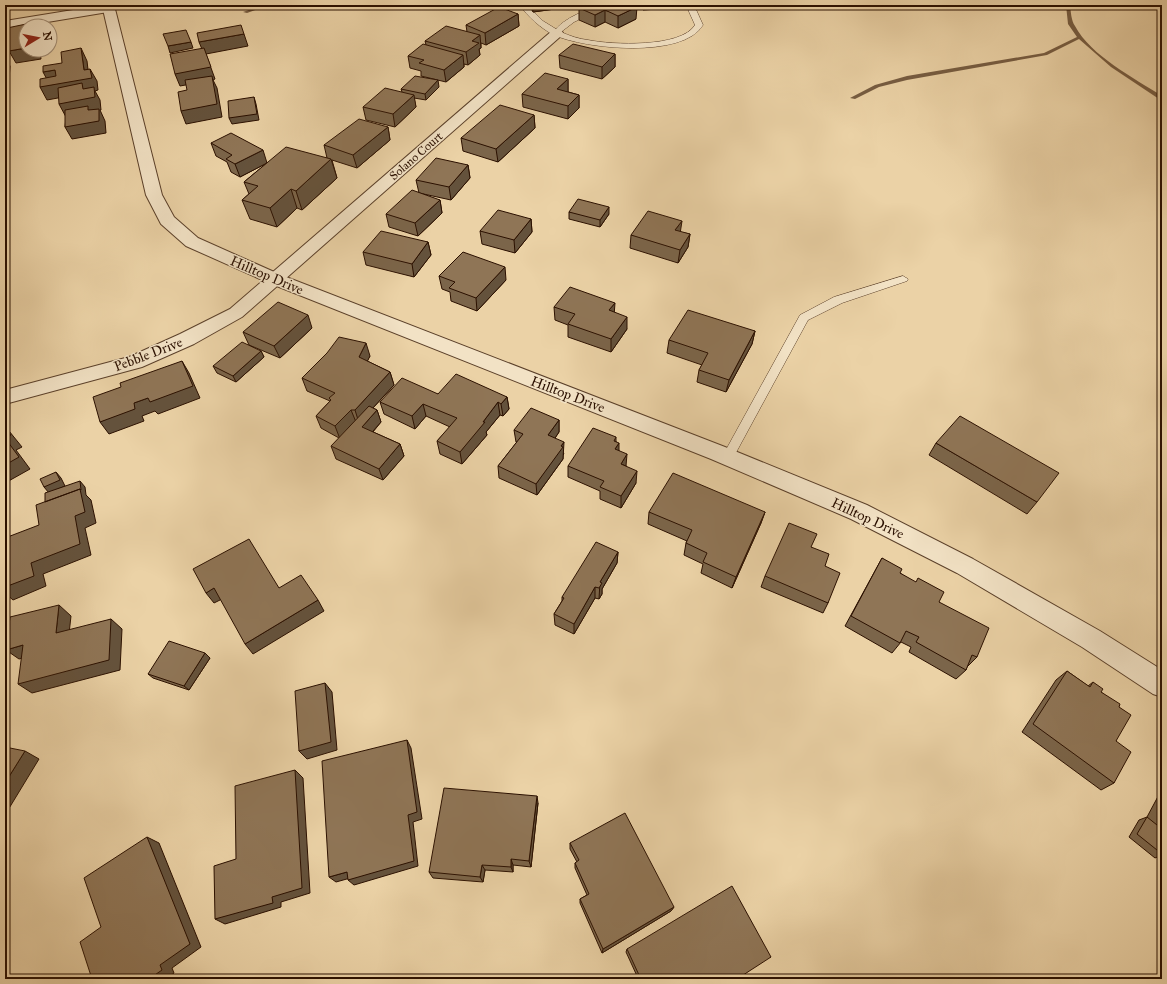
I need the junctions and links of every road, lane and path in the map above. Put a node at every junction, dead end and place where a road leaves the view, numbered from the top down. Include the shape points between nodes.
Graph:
1 (522, 5) edge
2 (606, 5) edge
3 (690, 5) edge
4 (108, 7) edge
5 (5, 25) edge
6 (557, 33) junction
7 (275, 279) junction
8 (903, 279) dead end
9 (5, 397) edge
10 (728, 457) junction
11 (1162, 685) edge

1 - 6 lane via 540,23
2 - 6 lane via 565,24
3 - 6 lane via 699,25 695,32 684,38 658,44 592,43
4 - 5 street
4 - 7 street, Hilltop Drive via 154,195 168,220 192,242
6 - 7 street, Solano Court
7 - 9 street, Pebble Drive via 236,313 187,339 135,362
7 - 10 street, Hilltop Drive
8 - 10 lane via 838,300 804,318
10 - 11 street, Hilltop Drive via 859,512 965,566

